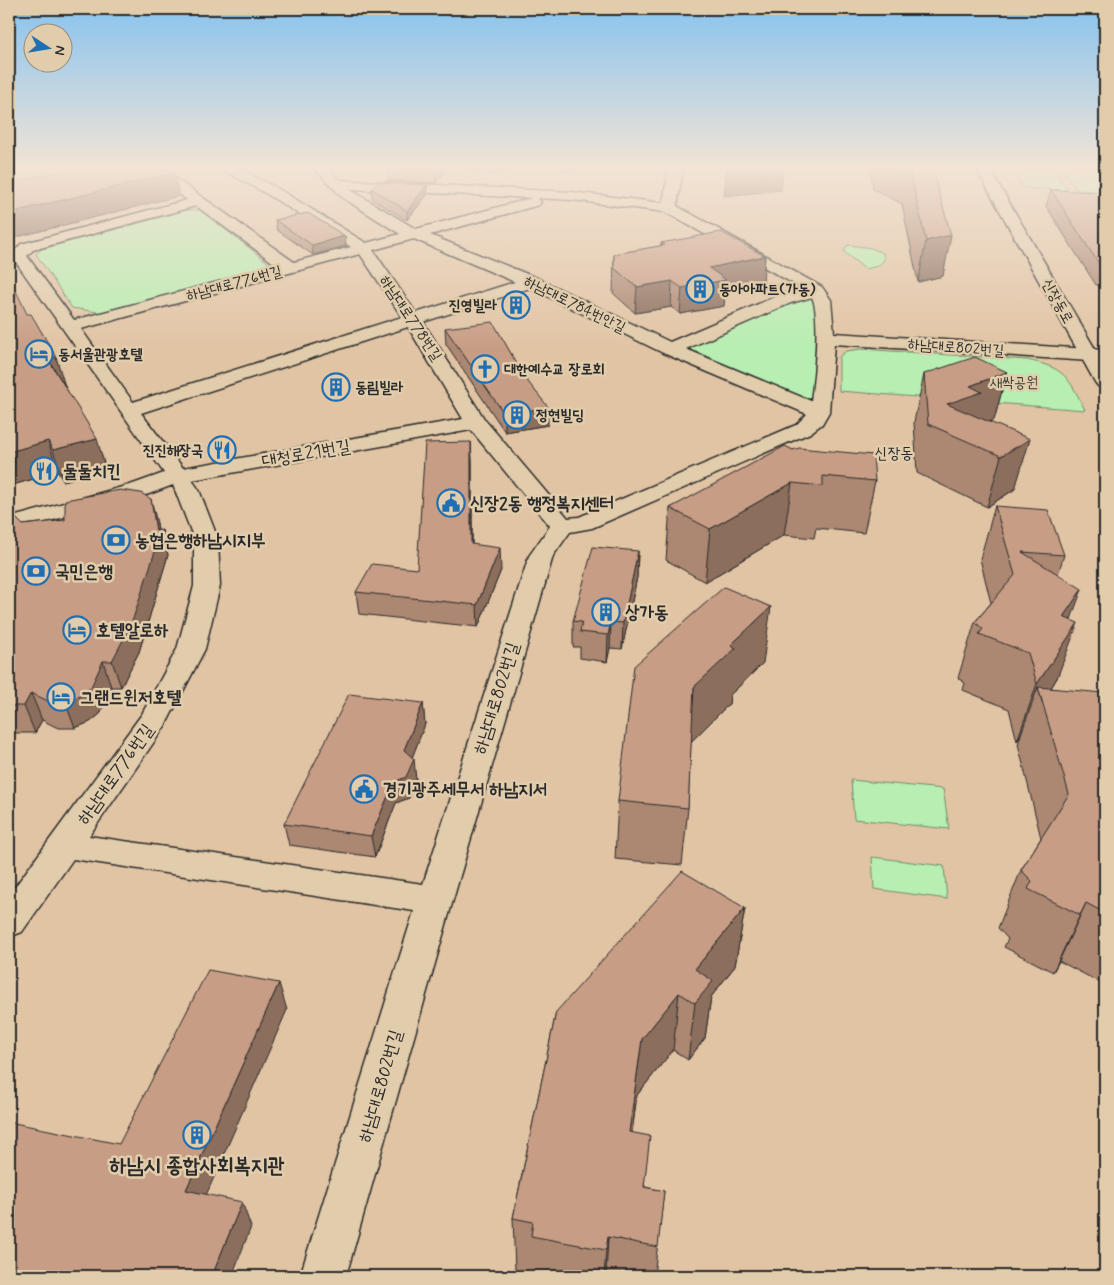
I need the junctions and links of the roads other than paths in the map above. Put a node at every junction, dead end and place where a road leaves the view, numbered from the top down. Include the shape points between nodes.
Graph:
1 (99, 228) edge
2 (237, 228) edge
3 (332, 228) edge
4 (402, 228) edge
5 (438, 228) edge
6 (705, 228) edge
7 (1019, 228) edge
8 (416, 234) junction
9 (364, 248) junction
10 (291, 268) junction
11 (531, 282) junction
12 (816, 291) junction
13 (412, 321) junction
14 (69, 327) junction
15 (824, 338) junction
16 (670, 349) junction
17 (1097, 356) edge
18 (1105, 382) edge
19 (128, 410) junction
20 (820, 412) junction
21 (476, 423) junction
22 (178, 476) junction
23 (9, 525) edge
24 (562, 526) junction
25 (64, 845) junction
26 (434, 900) junction
27 (9, 922) edge
28 (323, 1276) edge

1 - 14 street, 하남대로776번길 via 27,247 19,255
2 - 10 street, 하남대로776번길
3 - 9 street, 하남대로778번길
4 - 8 street, 하남대로784번안길
5 - 8 street
6 - 12 street
7 - 17 street, 신장동로
8 - 9 street
8 - 11 street, 하남대로784번안길
9 - 10 street
9 - 13 street, 하남대로778번길
10 - 14 street, 하남대로776번길
11 - 13 street
11 - 16 street, 하남대로784번안길
12 - 15 street via 823,301
12 - 16 street via 785,298
13 - 19 street
13 - 21 street, 하남대로778번길
14 - 19 street, 하남대로776번길
15 - 17 street, 하남대로802번길
15 - 20 street
16 - 20 street, 하남대로784번안길
17 - 18 street, 신장동로
19 - 22 street, 하남대로776번길
20 - 24 street via 803,429 584,523
21 - 22 street, 대청로21번길
21 - 24 street
22 - 23 street, 대청로21번길
22 - 25 street, 하남대로776번길 via 188,490 206,539 207,586 190,649 154,719
24 - 26 street, 하남대로802번길 via 534,572
25 - 26 street
25 - 27 street, 하남대로776번길
26 - 28 street, 하남대로802번길

